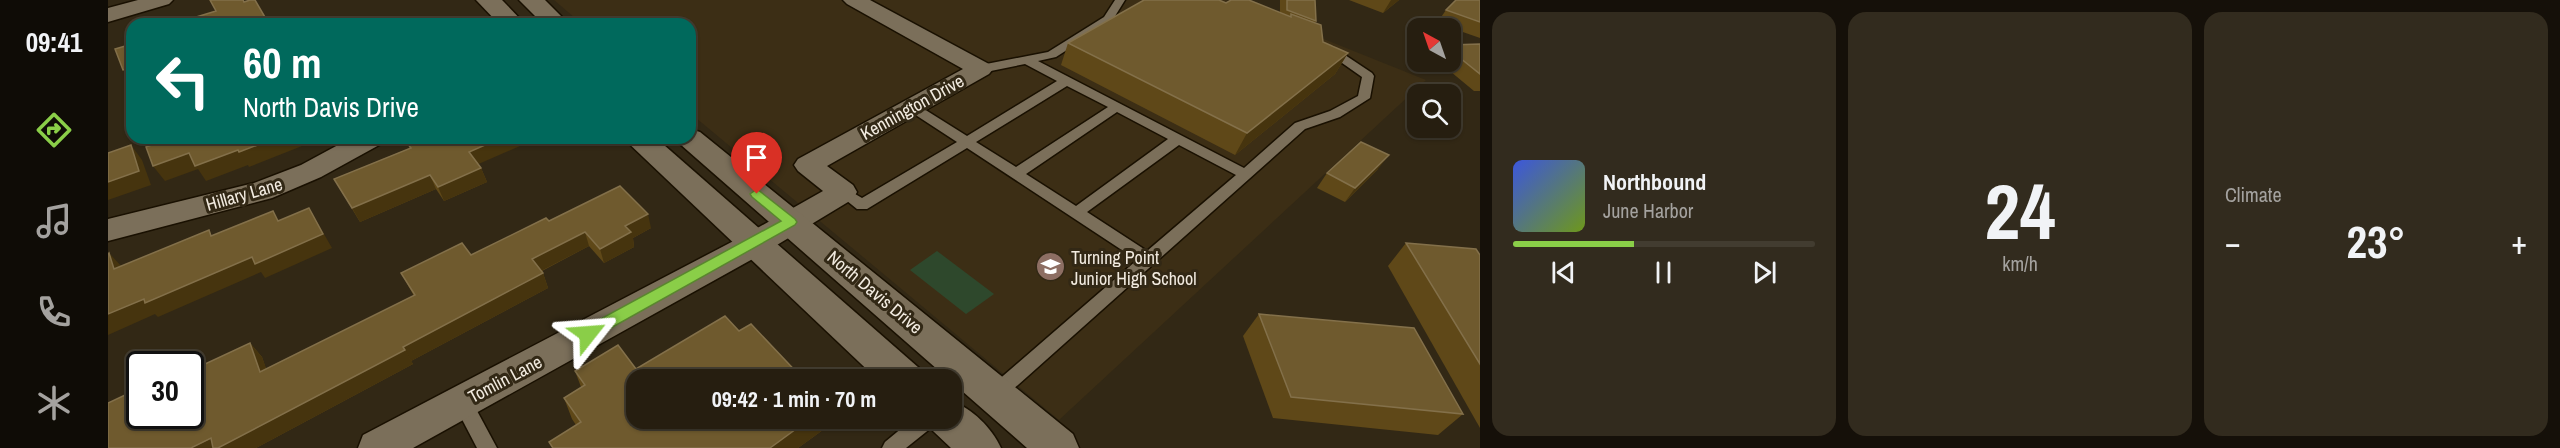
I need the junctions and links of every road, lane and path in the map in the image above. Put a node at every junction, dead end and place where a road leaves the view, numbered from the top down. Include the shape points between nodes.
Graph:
1 (162, 0) edge
2 (488, 0) edge
3 (531, 0) edge
4 (854, 0) edge
5 (1120, 0) edge
6 (108, 15) edge
7 (507, 18) edge
8 (550, 18) edge
9 (1314, 43) edge
10 (1028, 60) junction
11 (981, 69) junction
12 (1067, 80) junction
13 (912, 107) junction
14 (1117, 107) junction
15 (1178, 139) junction
16 (967, 142) junction
17 (696, 143) edge
18 (361, 144) edge
19 (645, 144) edge
20 (1016, 174) junction
21 (1245, 174) junction
22 (843, 192) junction
23 (1076, 213) junction
24 (790, 222) junction
25 (108, 230) edge
26 (756, 243) junction
27 (1148, 259) junction
28 (893, 369) edge
29 (995, 394) junction
30 (462, 402) junction
31 (915, 429) edge
32 (960, 429) edge
33 (376, 448) edge
34 (487, 448) edge
35 (892, 448) edge
36 (980, 448) edge
37 (1058, 448) edge

1 - 6 street
2 - 7 street
3 - 8 street
4 - 11 street, Kennington Drive
5 - 10 lane via 1108,20 1052,55
9 - 21 lane via 1336,51 1368,76 1364,98 1335,114 1300,126
10 - 11 lane
10 - 12 lane
11 - 13 street, Kennington Drive
12 - 14 lane
12 - 16 lane
13 - 16 lane
13 - 22 street, Kennington Drive via 808,165
14 - 15 lane
14 - 20 lane
15 - 21 lane
15 - 23 lane
16 - 20 lane
16 - 22 lane via 862,205
17 - 24 street, North Davis Drive
18 - 25 street, Hillary Lane via 262,191
19 - 26 street
20 - 23 lane
21 - 27 lane
22 - 24 street
23 - 27 lane
24 - 26 street, Tomlin Lane
24 - 29 street, North Davis Drive
26 - 28 street
26 - 30 street, Tomlin Lane
27 - 29 lane
29 - 37 street, North Davis Drive
30 - 33 street, Tomlin Lane
30 - 34 lane
31 - 35 lane
32 - 36 street

